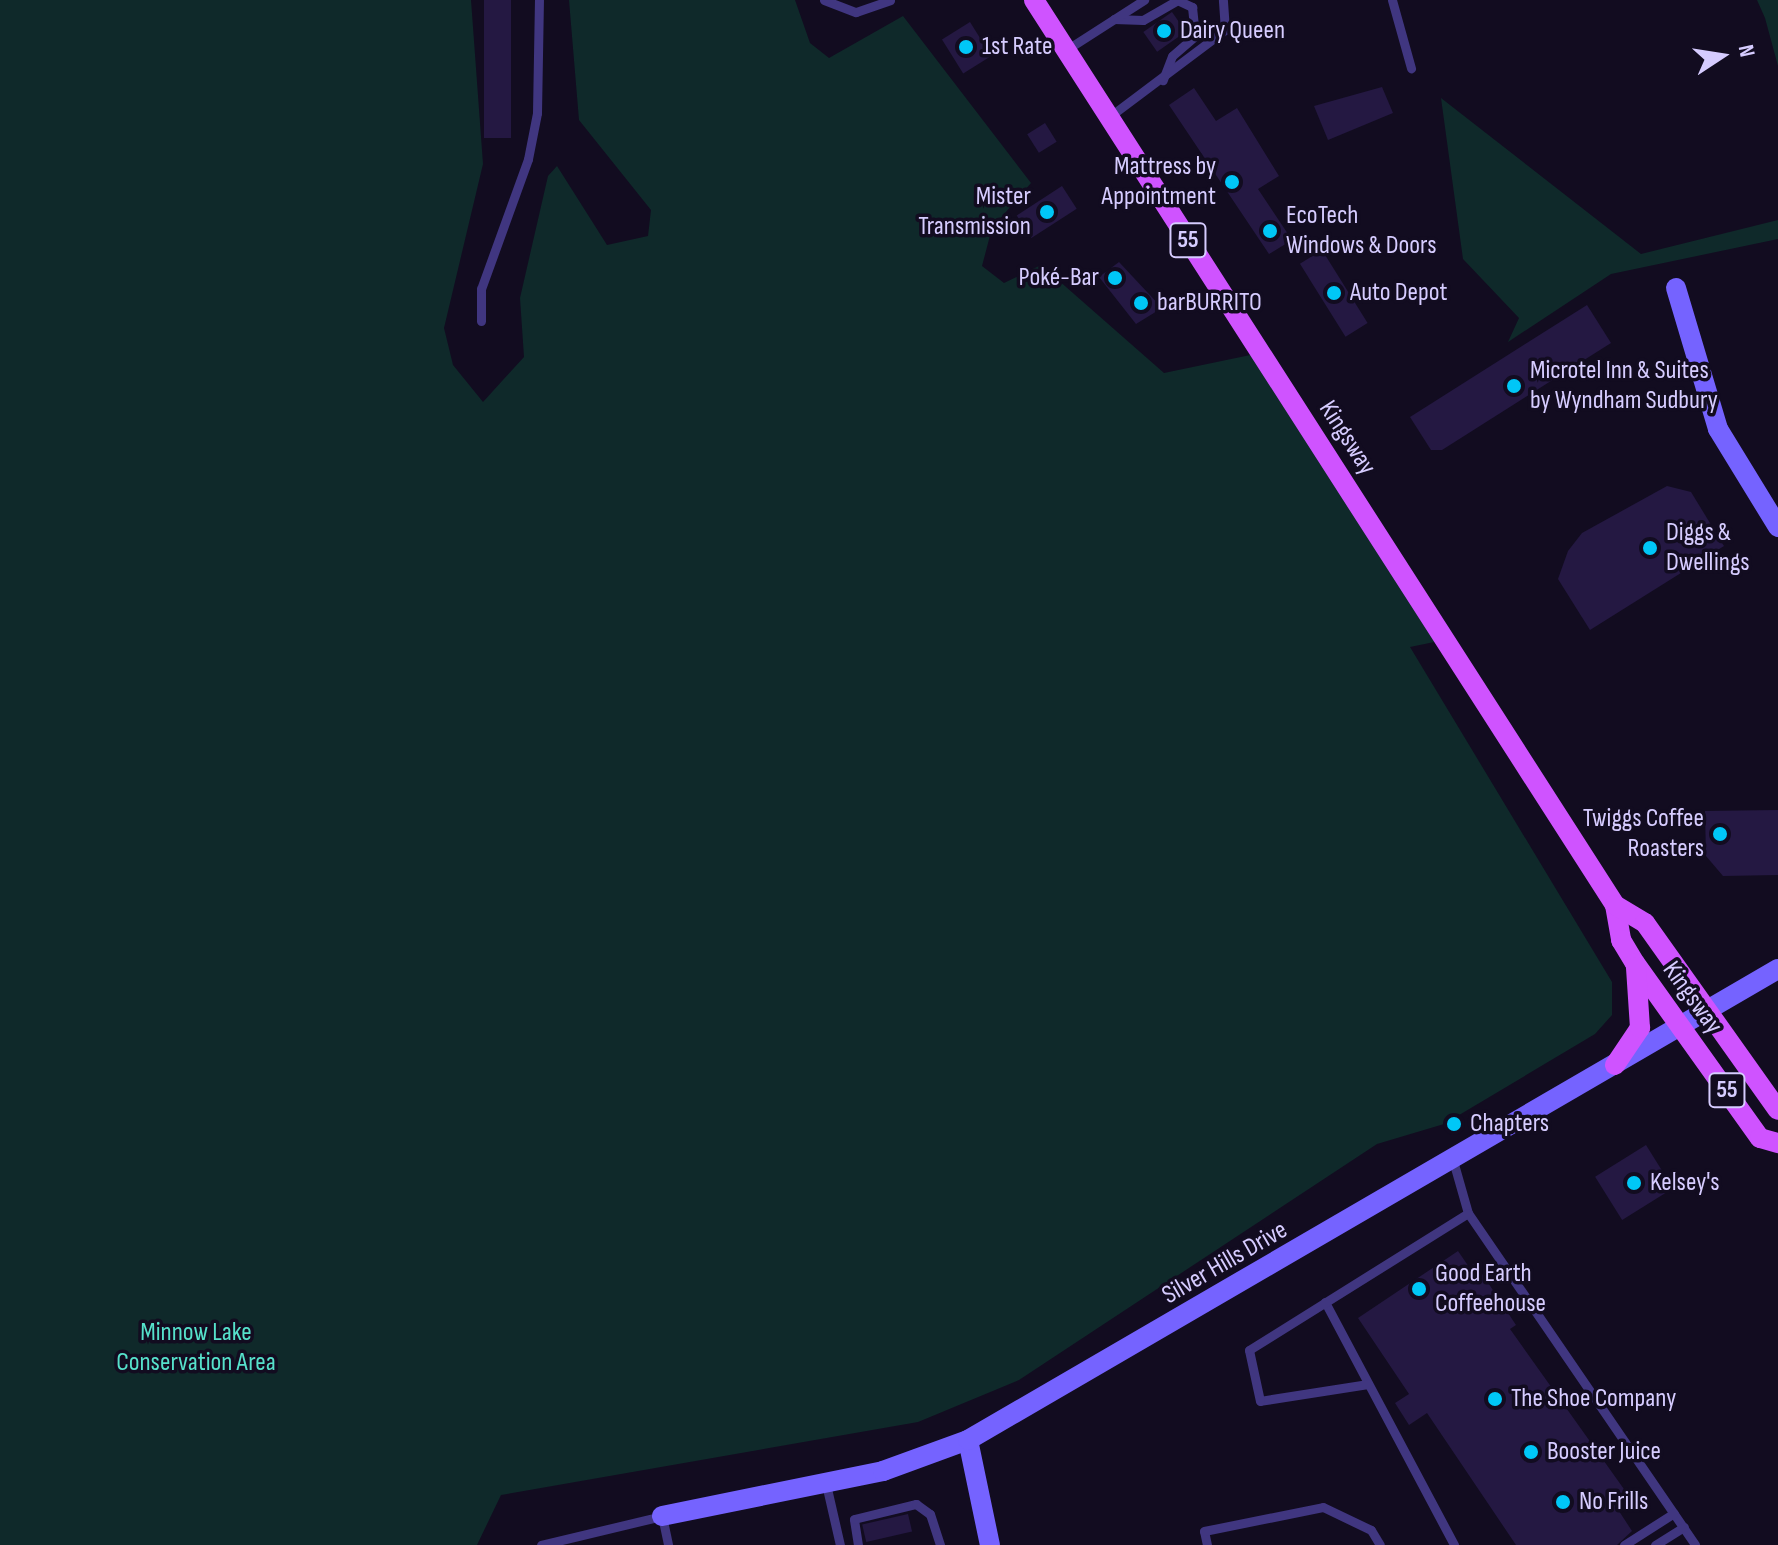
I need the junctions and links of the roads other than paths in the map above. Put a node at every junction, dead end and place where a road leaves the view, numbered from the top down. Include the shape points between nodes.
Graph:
1 (539, 0) edge
2 (824, 0) edge
3 (890, 0) edge
4 (1034, 0) edge
5 (1144, 0) edge
6 (1223, 0) edge
7 (1392, 0) edge
8 (1114, 19) junction
9 (1066, 50) junction
10 (1411, 68) dead end
11 (1163, 80) junction
12 (1109, 117) junction
13 (1676, 288) dead end
14 (481, 321) dead end
15 (1778, 527) edge
16 (1615, 905) junction
17 (1635, 963) junction
18 (1778, 969) edge
19 (1710, 1012) junction
20 (1682, 1028) junction
21 (1615, 1065) junction
22 (1778, 1110) edge
23 (1778, 1143) edge
24 (1452, 1157) junction
25 (1468, 1213) junction
26 (1325, 1302) junction
27 (1368, 1384) junction
28 (968, 1440) junction
29 (826, 1484) junction
30 (1674, 1513) junction
31 (662, 1516) junction
32 (1684, 1527) junction
33 (1692, 1544) edge
34 (541, 1545) edge
35 (668, 1545) edge
36 (840, 1545) edge
37 (858, 1545) edge
38 (940, 1545) edge
39 (990, 1545) edge
40 (1207, 1545) edge
41 (1380, 1545) edge
42 (1454, 1545) edge
43 (1624, 1545) edge
44 (1655, 1545) edge

1 - 14 lane via 537,113 528,159 481,289
2 - 3 lane via 837,11 856,12
4 - 9 main road, Kingsway / 55
5 - 8 lane
6 - 11 lane via 1225,30
7 - 10 lane
8 - 9 lane
8 - 11 lane via 1143,20 1177,0 1192,7 1195,36 1172,56
9 - 12 main road, Kingsway / 55
11 - 12 lane
12 - 16 main road, Kingsway / 55
13 - 15 street via 1718,429
16 - 17 main road, Kingsway / 55 via 1621,940
16 - 19 main road, Kingsway / 55 via 1645,923
17 - 20 main road, Kingsway / 55
17 - 21 main road via 1640,1028
18 - 19 street, Silver Hills Drive
19 - 20 street, Silver Hills Drive
19 - 22 main road, Kingsway / 55
20 - 21 street, Silver Hills Drive
20 - 23 main road, Kingsway / 55 via 1760,1138
21 - 24 street, Silver Hills Drive
24 - 25 lane
24 - 28 street, Silver Hills Drive
25 - 26 lane
25 - 30 lane
26 - 27 lane
26 - 27 lane via 1249,1350 1260,1401
27 - 42 lane
28 - 29 street, Silver Hills Drive
28 - 39 street
29 - 31 street, Silver Hills Drive
29 - 36 lane
30 - 32 lane
30 - 43 lane
31 - 34 lane
31 - 35 lane
32 - 33 lane
32 - 44 lane
37 - 38 lane via 853,1524 861,1514 916,1504 930,1514
40 - 41 lane via 1204,1531 1323,1507 1371,1530

